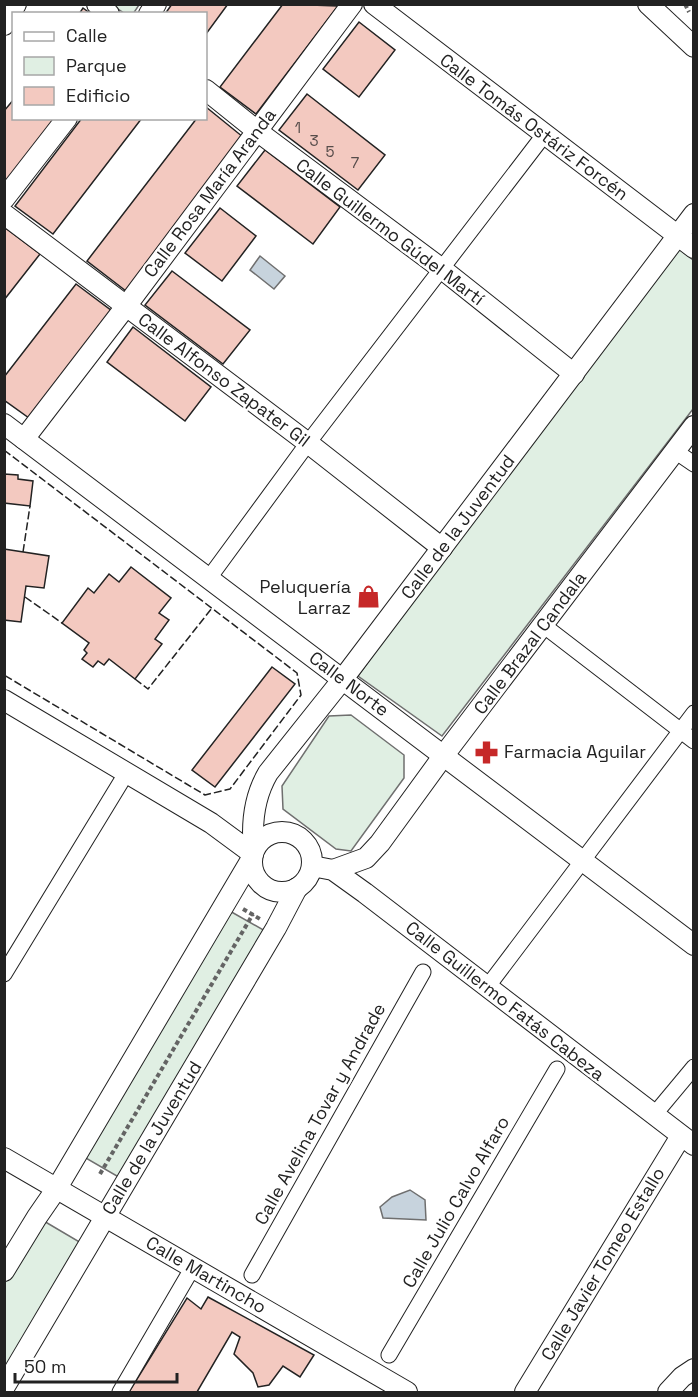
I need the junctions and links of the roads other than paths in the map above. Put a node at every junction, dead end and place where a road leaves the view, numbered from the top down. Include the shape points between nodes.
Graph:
1 (16, 4) edge
2 (352, 4) edge
3 (374, 4) edge
4 (648, 4) edge
5 (4, 25) edge
6 (690, 31) edge
7 (207, 91) edge
8 (65, 120) edge
9 (257, 131) junction
10 (544, 135) junction
11 (4, 199) edge
12 (4, 214) edge
13 (693, 214) edge
14 (678, 236) junction
15 (693, 248) edge
16 (442, 269) junction
17 (127, 305) junction
18 (574, 374) junction
19 (4, 424) edge
20 (693, 426) edge
21 (24, 438) junction
22 (308, 443) junction
23 (675, 451) junction
24 (693, 464) edge
25 (442, 548) junction
26 (209, 578) junction
27 (543, 625) junction
28 (342, 680) junction
29 (4, 700) edge
30 (693, 713) edge
31 (680, 731) junction
32 (693, 741) edge
33 (444, 755) junction
34 (127, 772) junction
35 (253, 854) junction
36 (366, 858) junction
37 (583, 860) junction
38 (312, 866) junction
39 (333, 870) junction
40 (297, 888) junction
41 (365, 893) junction
42 (693, 945) edge
43 (423, 972) dead end
44 (4, 974) edge
45 (488, 986) junction
46 (693, 1067) edge
47 (557, 1068) dead end
48 (654, 1115) junction
49 (687, 1140) edge
50 (4, 1158) edge
51 (57, 1188) junction
52 (106, 1217) junction
53 (193, 1268) junction
54 (4, 1272) edge
55 (252, 1275) dead end
56 (389, 1355) dead end
57 (693, 1370) edge
58 (693, 1374) edge
59 (4, 1388) edge
60 (120, 1392) edge
61 (407, 1392) edge
62 (525, 1392) edge
63 (668, 1392) edge
64 (690, 1392) edge

1 - 5 street
2 - 9 street, Calle Rosa María Aranda
3 - 10 street, Calle Tomás Ostáriz Forcén
4 - 6 street
7 - 9 street, Calle Guillermo Gúdel Martí
8 - 11 street
9 - 16 street, Calle Guillermo Gúdel Martí
9 - 17 street, Calle Rosa María Aranda
10 - 14 street, Calle Tomás Ostáriz Forcén
10 - 16 street
12 - 17 street, Calle Alfonso Zapater Gil
13 - 14 street, Calle de la Juventud
14 - 15 street, Calle Tomás Ostáriz Forcén
14 - 18 street, Calle de la Juventud
16 - 18 street, Calle Guillermo Gúdel Martí
16 - 22 street
17 - 21 street, Calle Rosa María Aranda
17 - 22 street, Calle Alfonso Zapater Gil
18 - 25 street, Calle de la Juventud
19 - 21 street, Calle Norte
20 - 23 street, Calle Brazal Candala
21 - 26 street, Calle Norte
22 - 25 street, Calle Alfonso Zapater Gil
22 - 26 street
23 - 24 street
23 - 27 street, Calle Brazal Candala
25 - 28 street, Calle de la Juventud
26 - 28 street, Calle Norte
27 - 31 street
27 - 33 street, Calle Brazal Candala
28 - 33 street, Calle Norte
28 - 35 street, Calle de la Juventud via 261,784 253,823
29 - 34 street
30 - 31 street
31 - 32 street
31 - 37 street
33 - 36 street, Calle Brazal Candala
33 - 37 street, Calle Norte
34 - 35 street via 218,827
34 - 44 street
35 - 38 street via 271,834 294,834 310,851
35 - 40 street via 255,875 266,887 282,892
35 - 51 street
36 - 39 street, Calle Brazal Candala
36 - 41 street
37 - 42 street, Calle Norte
37 - 45 street
38 - 39 street, Calle Guillermo Fatás Cabeza
38 - 40 street via 307,879
39 - 41 street, Calle Guillermo Fatás Cabeza
40 - 52 street, Calle de la Juventud
41 - 45 street, Calle Guillermo Fatás Cabeza
43 - 55 street, Calle Avelina Tovar y Andrade
45 - 48 street, Calle Guillermo Fatás Cabeza
46 - 48 street
47 - 56 street, Calle Julio Calvo Alfaro
48 - 49 street, Calle Guillermo Fatás Cabeza
49 - 62 street, Calle Javier Tomeo Estallo
50 - 51 street, Calle Martincho
51 - 52 street, Calle Martincho
51 - 54 street
52 - 53 street, Calle Martincho
52 - 59 street, Calle de la Juventud
53 - 60 street
53 - 61 street, Calle Martincho
57 - 63 street
58 - 64 street

